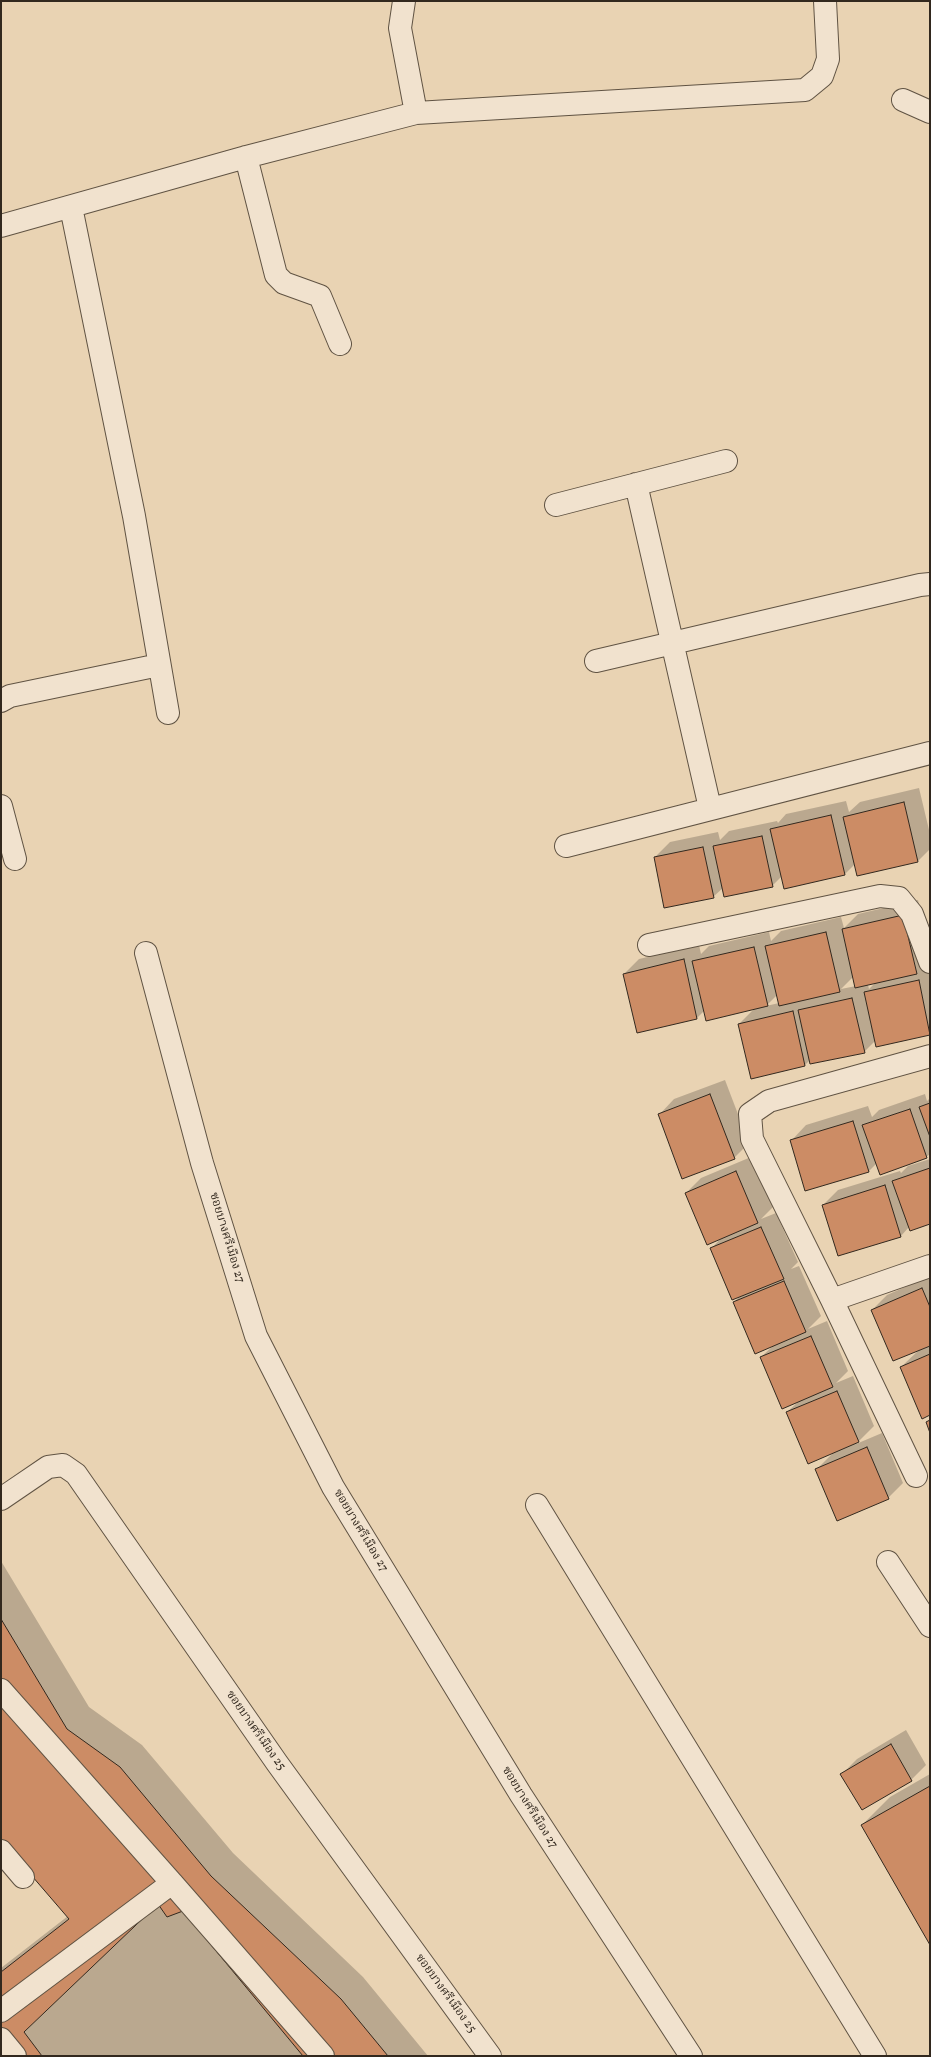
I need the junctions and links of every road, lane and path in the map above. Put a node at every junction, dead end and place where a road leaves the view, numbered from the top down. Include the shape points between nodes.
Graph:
1 (404, 1) edge
2 (825, 1) edge
3 (903, 100) dead end
4 (930, 112) edge
5 (416, 113) junction
6 (246, 158) junction
7 (71, 207) junction
8 (1, 226) edge
9 (340, 344) dead end
10 (726, 461) dead end
11 (636, 484) junction
12 (556, 505) dead end
13 (930, 584) edge
14 (671, 643) junction
15 (596, 661) dead end
16 (159, 665) junction
17 (1, 701) edge
18 (168, 713) dead end
19 (930, 753) edge
20 (1, 806) edge
21 (710, 808) junction
22 (566, 846) dead end
23 (15, 860) dead end
24 (649, 945) dead end
25 (146, 953) dead end
26 (930, 962) edge
27 (930, 1056) edge
28 (930, 1266) edge
29 (832, 1300) junction
30 (916, 1476) dead end
31 (1, 1499) edge
32 (538, 1505) dead end
33 (888, 1562) dead end
34 (930, 1626) edge
35 (1, 1690) edge
36 (1, 1852) edge
37 (23, 1877) dead end
38 (172, 1883) junction
39 (1, 2011) edge
40 (1, 2039) edge
41 (15, 2056) edge
42 (323, 2056) edge
43 (490, 2056) edge
44 (691, 2056) edge
45 (875, 2056) edge

1 - 5 street via 400,28
2 - 5 street via 828,59 822,76 805,90
3 - 4 street
5 - 6 street
6 - 7 street
6 - 9 street via 276,275 284,283 320,296
7 - 8 street
7 - 16 street via 134,516
10 - 11 street
11 - 12 street
11 - 14 street
13 - 14 street
14 - 15 street
14 - 21 street
16 - 17 street via 10,696
16 - 18 street
19 - 21 street
20 - 23 street
21 - 22 street
24 - 26 street via 880,896 899,898 912,914
25 - 44 street, ซอยบางศรีเมือง 27 via 202,1163 256,1336 333,1487 520,1795
27 - 29 street via 769,1101 750,1114 752,1139
28 - 29 street
29 - 30 street
31 - 43 street, ซอยบางศรีเมือง 25 via 48,1467 63,1465 76,1474 277,1763
32 - 45 street
33 - 34 street
35 - 38 street
36 - 37 street
38 - 39 street
38 - 42 street
40 - 41 street

